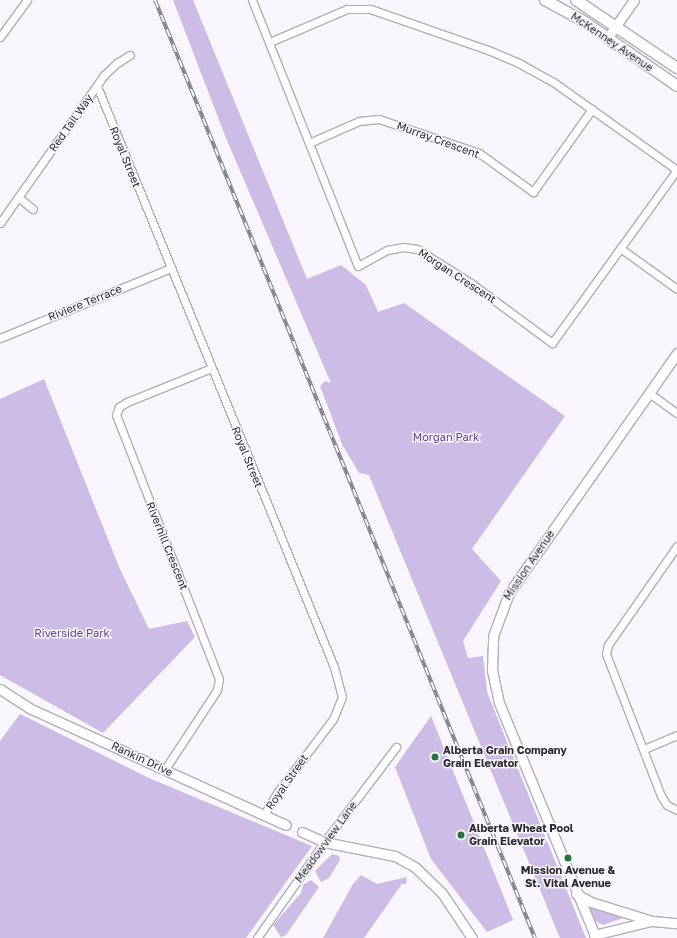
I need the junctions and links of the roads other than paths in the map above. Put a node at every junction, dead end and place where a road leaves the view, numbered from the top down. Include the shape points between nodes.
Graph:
1 (27, 0) edge
2 (252, 0) edge
3 (545, 0) edge
4 (576, 0) edge
5 (634, 0) edge
6 (617, 25) junction
7 (0, 37) edge
8 (608, 37) junction
9 (270, 42) junction
10 (130, 55) dead end
11 (677, 68) edge
12 (97, 86) junction
13 (677, 86) edge
14 (592, 110) junction
15 (309, 143) junction
16 (18, 198) junction
17 (33, 209) dead end
18 (0, 223) edge
19 (620, 248) junction
20 (171, 268) junction
21 (677, 289) edge
22 (0, 338) edge
23 (677, 353) edge
24 (211, 368) junction
25 (649, 393) junction
26 (677, 413) edge
27 (677, 546) edge
28 (0, 689) edge
29 (677, 735) edge
30 (396, 747) dead end
31 (644, 749) junction
32 (165, 769) junction
33 (677, 810) edge
34 (264, 815) junction
35 (286, 825) dead end
36 (302, 832) dead end
37 (324, 842) junction
38 (576, 894) junction
39 (652, 921) junction
40 (677, 923) edge
41 (595, 937) edge
42 (257, 938) edge
43 (472, 938) edge

1 - 7 street
2 - 9 street, Morgan Crescent
3 - 8 main road, McKenney Avenue
4 - 6 main road, McKenney Avenue
5 - 6 street
6 - 8 street
6 - 11 main road, McKenney Avenue
8 - 13 main road, McKenney Avenue
9 - 14 street, Morgan Crescent via 347,9 370,9 504,56 553,82
9 - 15 street, Morgan Crescent
10 - 12 street, Red Tail Way via 109,70
12 - 16 street, Red Tail Way
12 - 20 street, Royal Street
14 - 15 street, Murray Crescent via 533,192 479,153 379,119 359,121
14 - 19 street, Morgan Crescent via 676,170
15 - 19 street, Morgan Crescent via 358,266 387,250 404,247 417,249 471,283 552,343
16 - 17 street
16 - 18 street, Red Tail Way
19 - 21 street
20 - 22 street, Riviere Terrace
20 - 24 street, Royal Street
23 - 25 street, Mission Avenue
24 - 32 street, Riverhill Crescent via 127,402 119,408 116,415 219,679 217,690
24 - 34 street, Royal Street via 334,667 342,697 333,719 277,793
25 - 26 street
25 - 38 street, Mission Avenue via 509,593 499,613 493,636 492,670 499,703
27 - 31 street via 606,649 611,671
28 - 32 street, Rankin Drive via 29,708
29 - 31 street
30 - 37 street, Meadowview Lane
31 - 33 street via 661,796 667,805
32 - 34 street, Rankin Drive
34 - 35 street, Rankin Drive
36 - 37 street
37 - 42 street, Meadowview Lane
37 - 43 street via 396,856 416,867 442,893
38 - 39 street via 591,902
38 - 41 street, Mission Avenue
39 - 40 street
39 - 41 street

